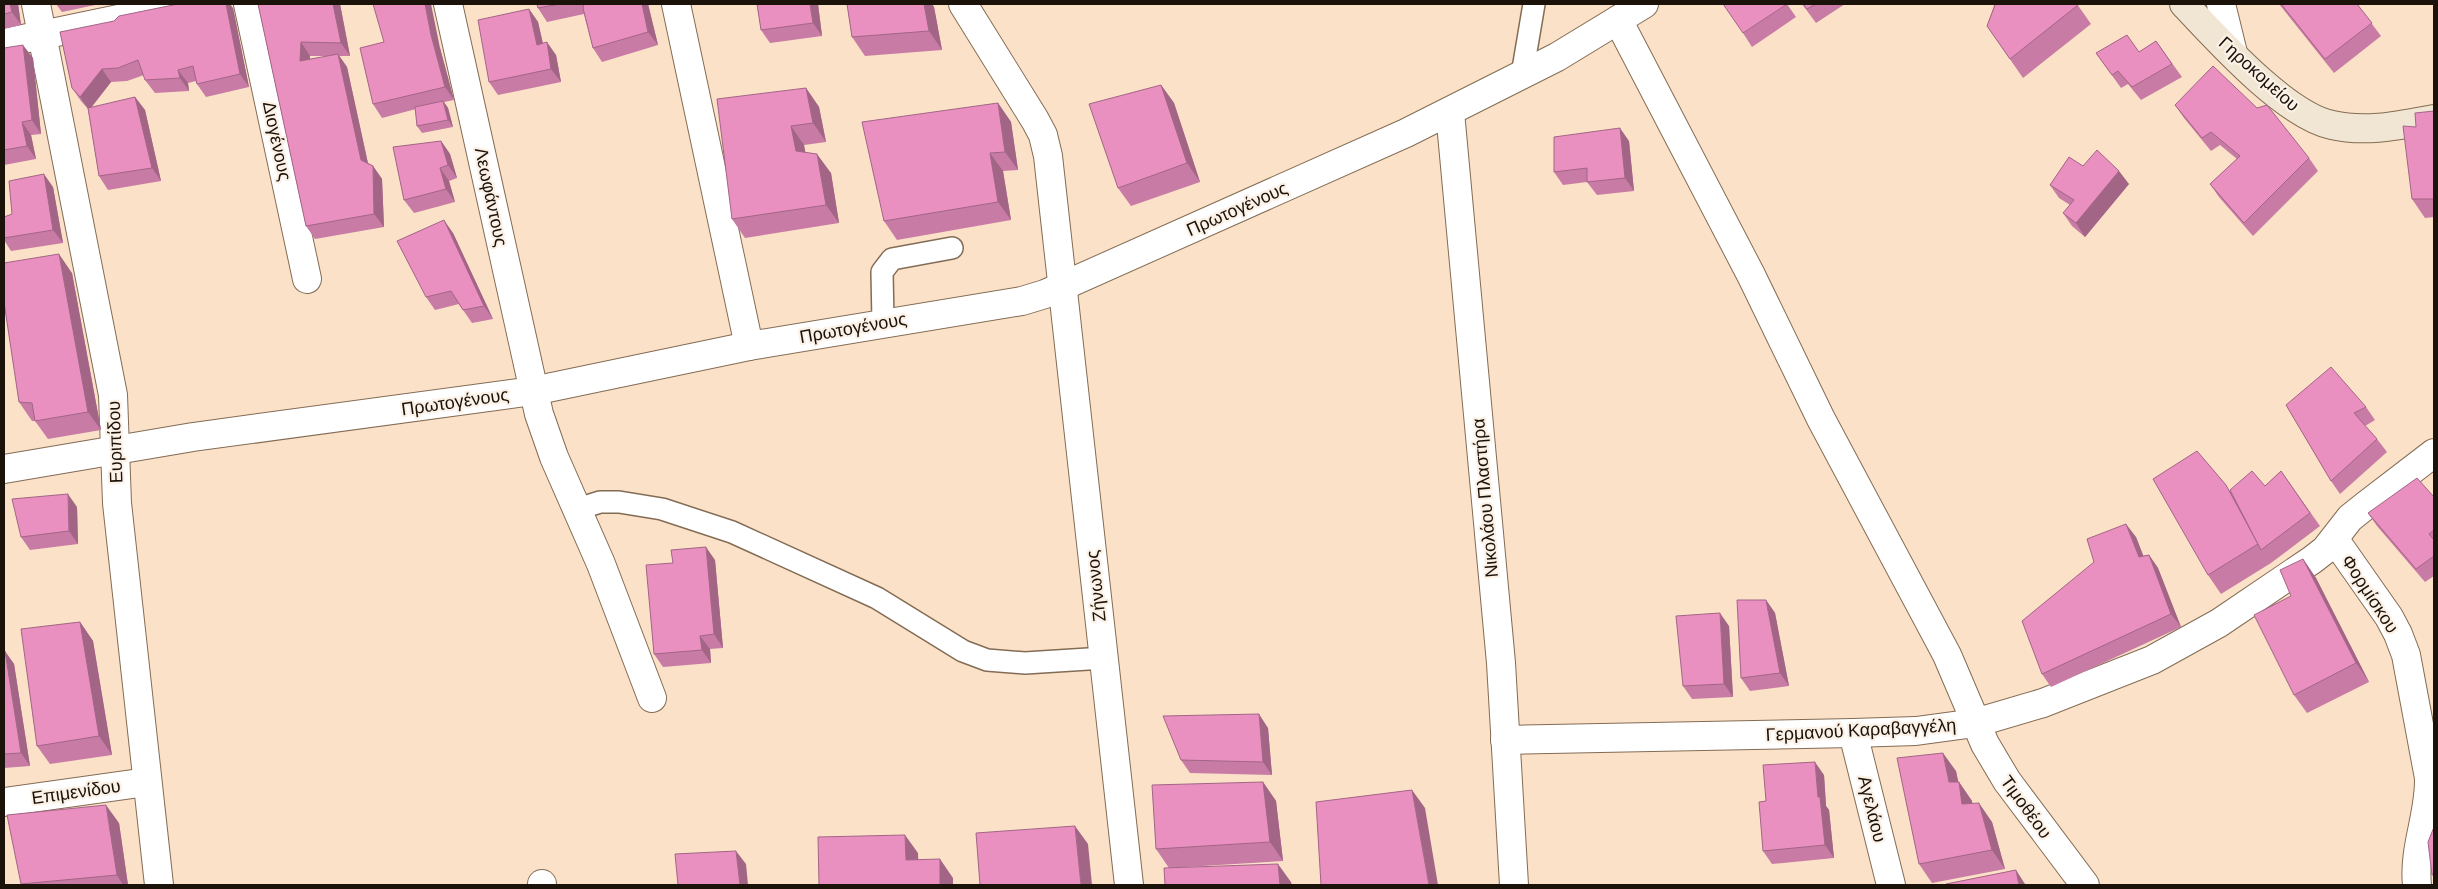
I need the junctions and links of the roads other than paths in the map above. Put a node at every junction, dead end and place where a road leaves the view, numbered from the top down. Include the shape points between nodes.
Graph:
1 (36, 4) edge
2 (190, 4) edge
3 (248, 4) edge
4 (448, 4) edge
5 (676, 4) edge
6 (963, 4) edge
7 (1534, 4) edge
8 (1644, 4) edge
9 (2184, 4) edge
10 (2221, 4) edge
11 (1618, 20) junction
12 (43, 35) junction
13 (4, 42) edge
14 (2233, 53) junction
15 (1522, 75) junction
16 (727, 105) edge
17 (698, 109) junction
18 (1450, 112) junction
19 (2434, 119) edge
20 (952, 248) dead end
21 (307, 279) dead end
22 (1064, 286) junction
23 (883, 322) junction
24 (749, 346) junction
25 (533, 390) junction
26 (115, 450) junction
27 (2434, 453) edge
28 (4, 469) edge
29 (578, 508) junction
30 (2335, 540) junction
31 (1104, 658) junction
32 (652, 698) dead end
33 (1975, 723) junction
34 (1853, 733) junction
35 (1505, 740) junction
36 (147, 782) junction
37 (4, 802) edge
38 (159, 885) edge
39 (1129, 885) edge
40 (1514, 885) edge
41 (1891, 885) edge
42 (2085, 885) edge
43 (2417, 885) edge

1 - 12 street, Ευριπίδου
2 - 12 street
3 - 21 street, Διογένους
4 - 25 street, Λεωφάντους
5 - 17 street
6 - 22 street, Ζήνωνος via 1043,135
7 - 15 lane
8 - 11 street, Πρωτογένους
9 - 14 main road, Γηροκομείου
10 - 14 street
11 - 15 street, Πρωτογένους
11 - 33 street, Τιμοθέου via 1751,274 1821,419 1947,655
12 - 13 street
12 - 26 street, Ευριπίδου via 113,395
14 - 19 main road, Γηροκομείου via 2290,105 2320,121 2372,128
15 - 18 street, Πρωτογένους
16 - 17 street
17 - 24 street
18 - 22 street, Πρωτογένους
18 - 35 street, Νικολάου Πλαστήρα via 1501,663
20 - 23 lane via 892,259 882,272
22 - 23 street, Πρωτογένους via 1022,301
22 - 31 street, Ζήνωνος
23 - 24 street, Πρωτογένους
24 - 25 street, Πρωτογένους
25 - 26 street, Πρωτογένους
25 - 29 street, Λεωφάντους via 554,457
26 - 28 street, Πρωτογένους
26 - 36 street, Ευριπίδου via 117,503
27 - 30 street, Γερμανού Καραβαγγέλη via 2365,506 2345,524
29 - 31 lane via 600,502 628,503 662,509 732,532 877,598 963,651 986,660 1025,663
29 - 32 street, Λεωφάντους
30 - 33 street, Γερμανού Καραβαγγέλη via 2253,601 2197,637 2152,660 2043,703
30 - 43 street, Φορμίσκου via 2389,618 2406,655 2429,778
31 - 39 street, Ζήνωνος
33 - 34 street, Γερμανού Καραβαγγέλη via 1916,731
33 - 42 street, Τιμοθέου via 2006,781
34 - 35 street, Γερμανού Καραβαγγέλη
34 - 41 street, Αγελάου
35 - 40 street, Νικολάου Πλαστήρα
36 - 37 street, Επιμενίδου
36 - 38 street, Ευριπίδου

